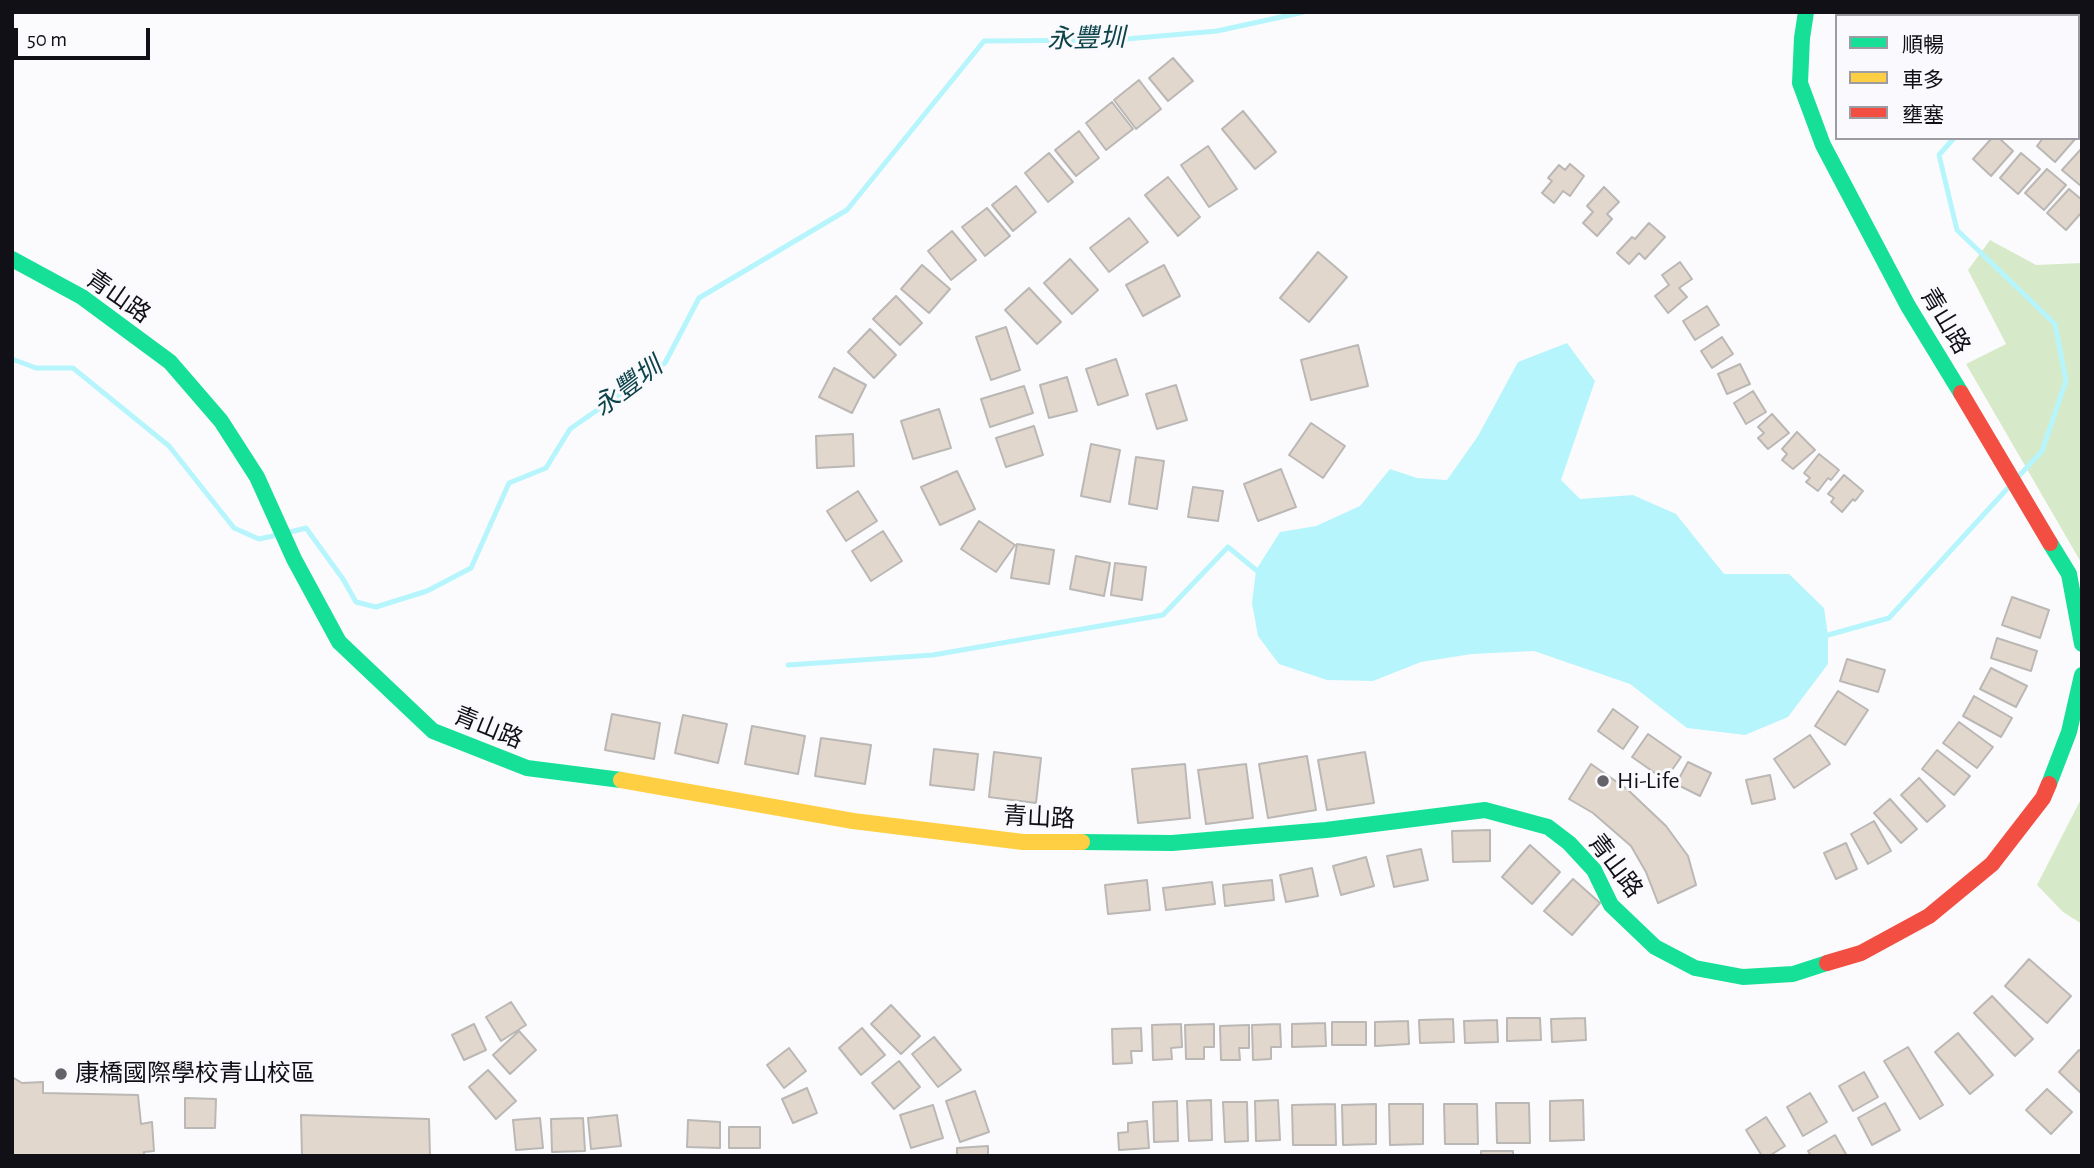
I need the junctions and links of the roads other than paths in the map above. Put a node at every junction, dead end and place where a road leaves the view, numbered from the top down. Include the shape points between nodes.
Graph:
1 (1806, 12) edge
2 (12, 258) edge
3 (2082, 643) edge
4 (2082, 676) edge

1 - 3 street, 青山路 via 1800,83 1823,145 1908,306 2069,574
2 - 4 street, 青山路 via 82,297 170,362 221,421 257,477 293,559 339,642 433,731 527,768 636,782 853,821 1023,842 1172,843 1485,810 1548,827 1569,843 1594,870 1611,905 1655,947 1695,968 1743,977 1793,974 1861,953 1929,916 1992,864 2043,798 2068,732

